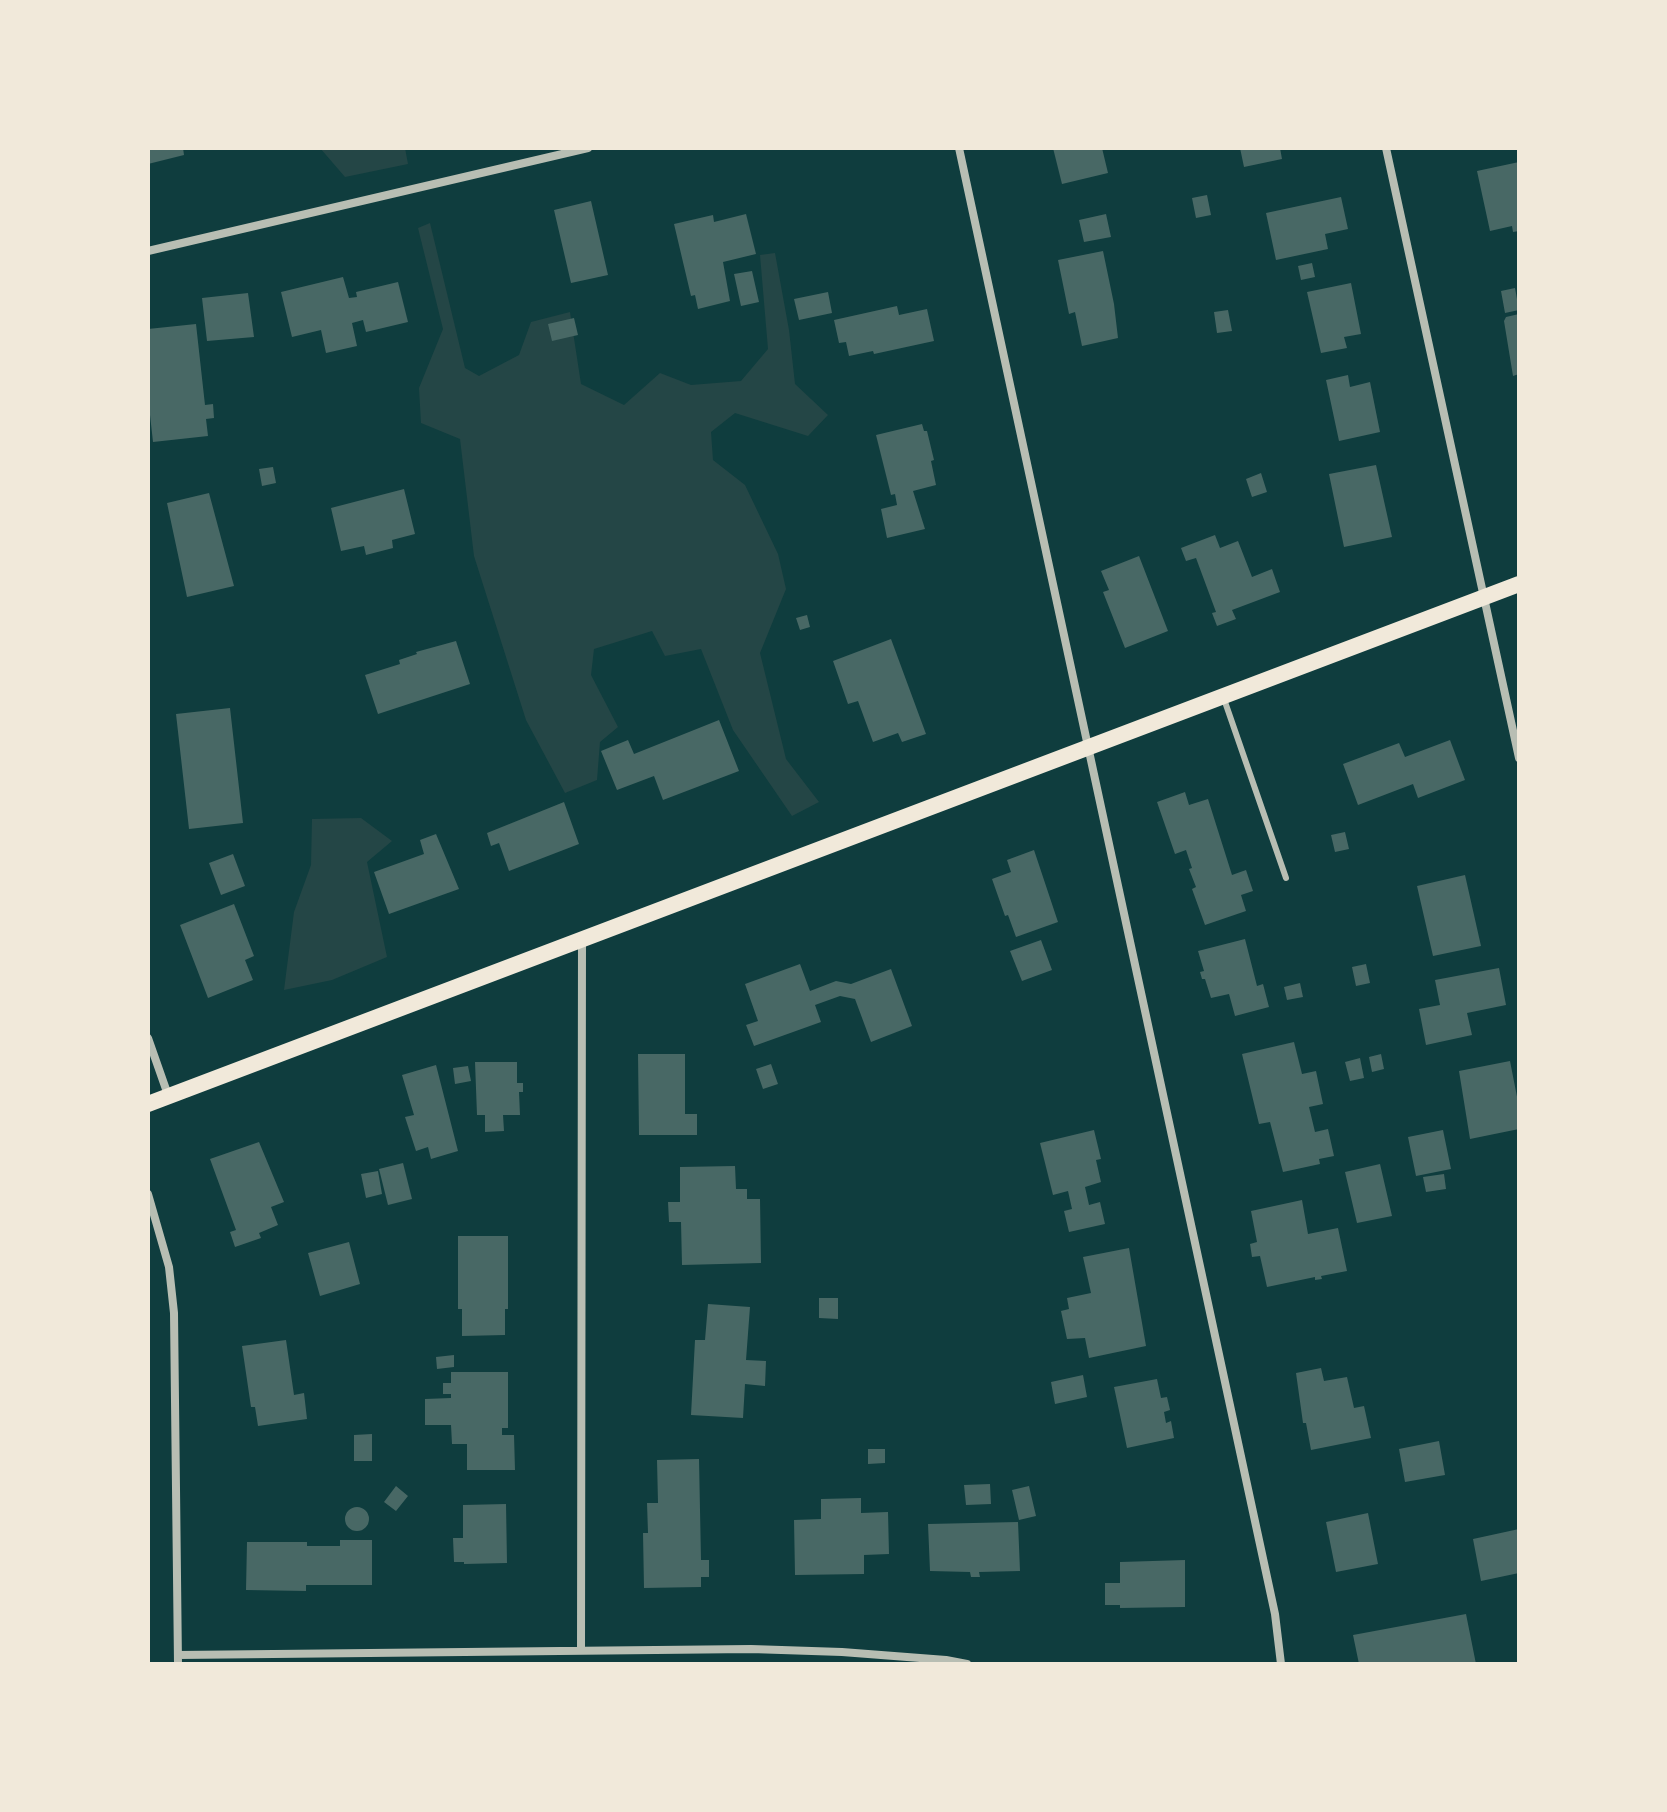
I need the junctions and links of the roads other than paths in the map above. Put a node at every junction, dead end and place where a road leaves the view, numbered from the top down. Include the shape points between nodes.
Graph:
1 (588, 148) edge
2 (959, 148) edge
3 (1386, 148) edge
4 (148, 251) edge
5 (1519, 584) edge
6 (1485, 597) junction
7 (1223, 696) junction
8 (1089, 746) junction
9 (1519, 758) edge
10 (1286, 878) dead end
11 (582, 937) junction
12 (148, 1038) edge
13 (168, 1095) junction
14 (148, 1104) edge
15 (148, 1194) edge
16 (581, 1649) junction
17 (178, 1659) edge
18 (967, 1664) edge
19 (1281, 1664) edge

1 - 4 street
2 - 8 street
3 - 6 street
5 - 6 main road
6 - 7 main road
6 - 9 street
7 - 8 main road
7 - 10 lane
8 - 11 main road
8 - 19 street via 1272,1598
11 - 13 main road
11 - 16 street
12 - 13 street
13 - 14 main road
15 - 17 street via 169,1267 174,1313
16 - 17 street
16 - 18 street via 842,1652

